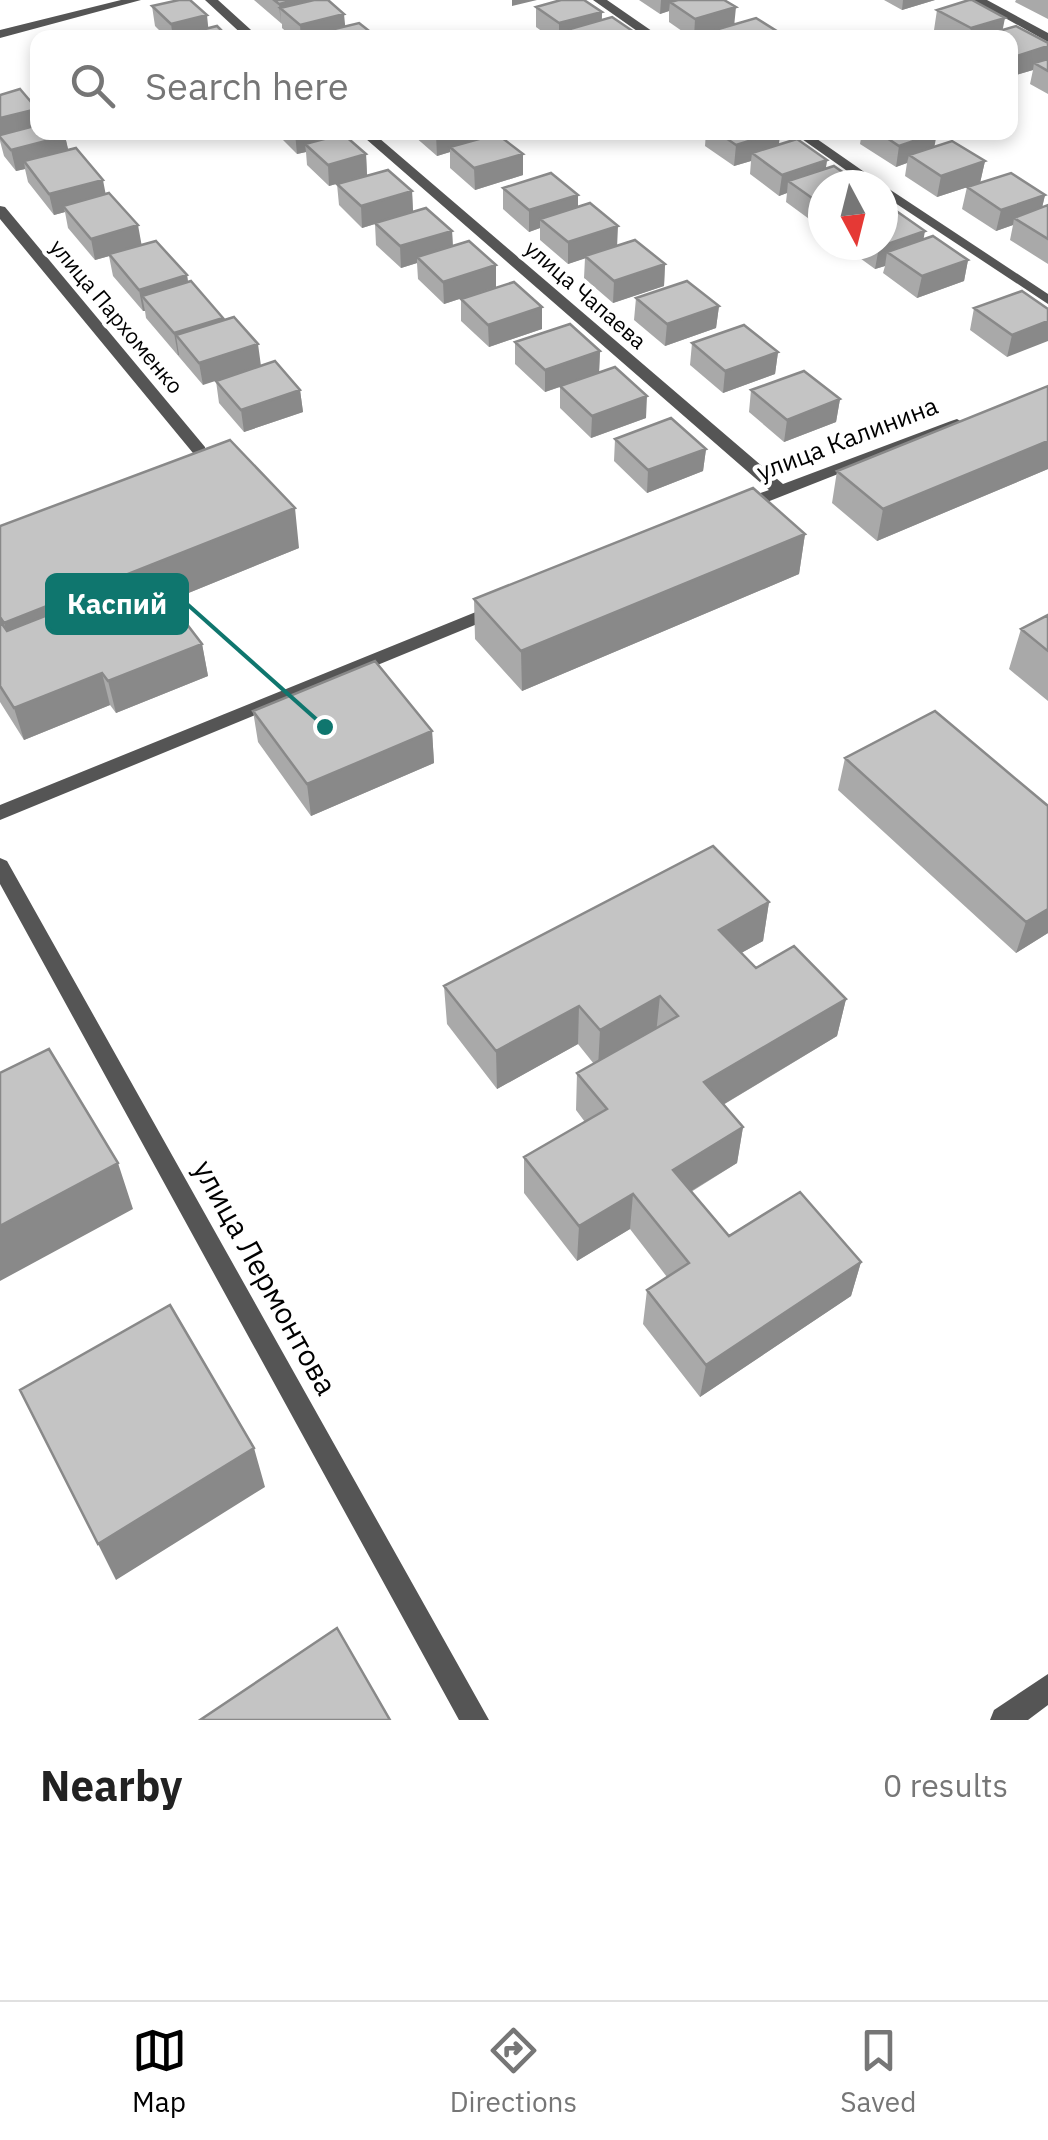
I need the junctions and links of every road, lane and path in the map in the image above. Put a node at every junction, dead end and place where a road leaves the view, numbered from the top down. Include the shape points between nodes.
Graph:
1 (135, 0) edge
2 (210, 0) edge
3 (600, 0) edge
4 (978, 0) edge
5 (245, 30) edge
6 (644, 30) edge
7 (0, 34) edge
8 (1048, 38) edge
9 (373, 140) edge
10 (810, 140) edge
11 (854, 170) edge
12 (898, 199) edge
13 (0, 210) edge
14 (1048, 300) edge
15 (976, 416) edge
16 (200, 450) edge
17 (779, 490) junction
18 (725, 513) edge
19 (509, 604) edge
20 (0, 813) edge
21 (0, 866) edge
22 (1048, 1688) edge
23 (476, 1720) edge
24 (1004, 1720) edge

1 - 7 street
2 - 5 street
3 - 6 street
4 - 8 street
9 - 17 street, улица Чапаева
10 - 11 street
12 - 14 street
13 - 16 street, улица Пархоменко
15 - 17 street, улица Калинина
17 - 18 street, улица Калинина
19 - 20 street
21 - 23 street, улица Лермонтова
22 - 24 street

